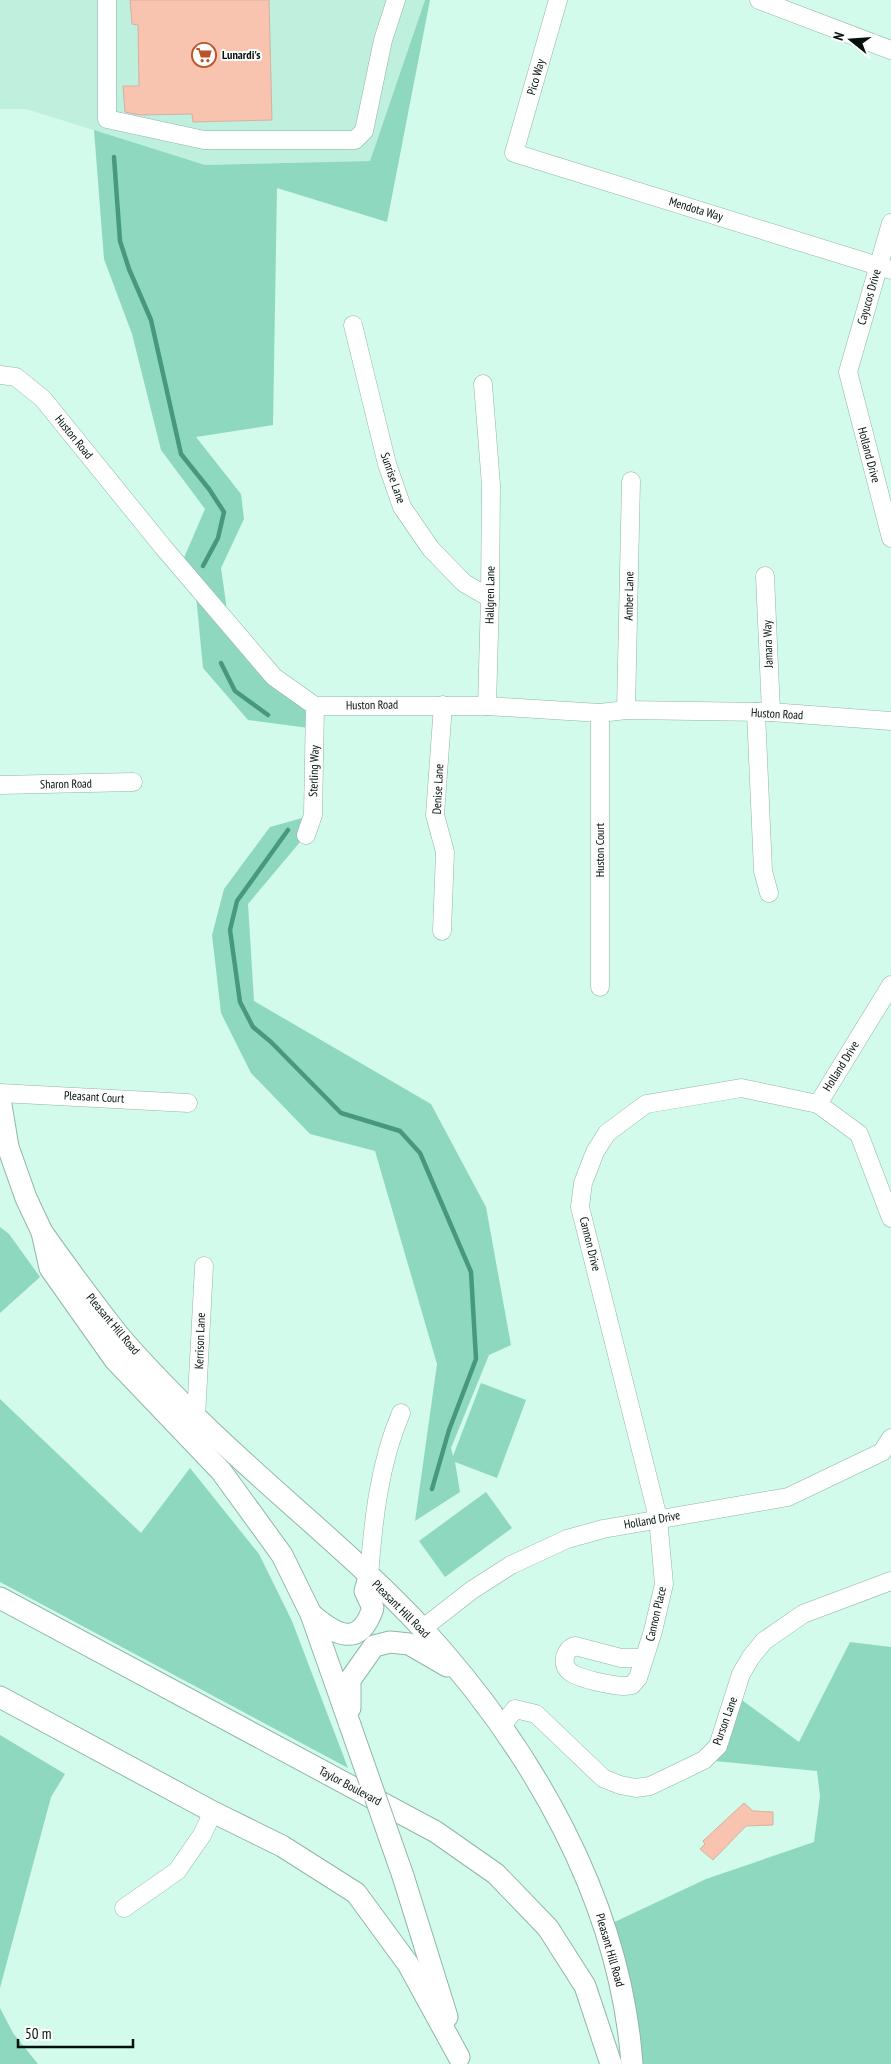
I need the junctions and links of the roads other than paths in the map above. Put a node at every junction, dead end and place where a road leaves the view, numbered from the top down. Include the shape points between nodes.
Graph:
1 (107, 0) edge
2 (396, 0) edge
3 (558, 0) edge
4 (758, 0) edge
5 (891, 50) edge
6 (514, 153) joint
7 (891, 223) edge
8 (885, 268) edge
9 (353, 325) dead end
10 (848, 372) joint
11 (0, 375) edge
12 (483, 384) dead end
13 (631, 481) dead end
14 (891, 538) edge
15 (765, 576) dead end
16 (490, 598) junction
17 (443, 705) junction
18 (315, 706) junction
19 (487, 706) junction
20 (626, 710) junction
21 (763, 712) junction
22 (600, 713) junction
23 (891, 721) edge
24 (132, 782) dead end
25 (0, 785) edge
26 (306, 835) dead end
27 (769, 893) dead end
28 (442, 931) dead end
29 (891, 985) edge
30 (600, 987) dead end
31 (0, 1092) edge
32 (0, 1099) edge
33 (188, 1102) dead end
34 (0, 1104) edge
35 (818, 1104) junction
36 (9, 1175) edge
37 (891, 1218) edge
38 (42, 1232) junction
39 (204, 1266) dead end
40 (401, 1413) dead end
41 (196, 1417) junction
42 (891, 1438) edge
43 (658, 1518) junction
44 (369, 1577) junction
45 (891, 1581) edge
46 (0, 1598) edge
47 (311, 1614) junction
48 (422, 1629) junction
49 (644, 1658) junction
50 (460, 1673) junction
51 (0, 1697) edge
52 (350, 1725) junction
53 (501, 1727) junction
54 (213, 1812) junction
55 (124, 1908) dead end
56 (461, 2060) edge
57 (611, 2064) edge
58 (632, 2064) edge

1 - 2 street via 107,120 204,140 355,140 364,131 383,40
3 - 6 street, Pico Way
4 - 5 street
6 - 8 street, Mendota Way
7 - 8 street, Cayucos Drive
8 - 10 street, Cayucos Drive
9 - 16 street, Sunrise Lane via 386,464 402,507 431,549 464,583
10 - 14 street, Holland Drive
11 - 18 street, Huston Road via 16,377 43,399 274,677
12 - 16 street, Hallgren Lane via 491,485
13 - 20 street, Amber Lane
15 - 21 street, Jamara Way
16 - 19 street, Hallgren Lane
17 - 18 street, Huston Road
17 - 19 street, Huston Road
17 - 28 street, Denise Lane via 435,816 446,852
18 - 26 street, Sterling Way via 313,815
19 - 22 street, Huston Road
20 - 21 street, Huston Road
20 - 22 street, Huston Road
21 - 23 street, Huston Road
21 - 27 street, Jamara Way via 763,871
22 - 30 street, Huston Court
24 - 25 street, Sharon Road
29 - 35 street, Holland Drive
31 - 33 street, Pleasant Court
32 - 34 main road, Pleasant Hill Road
34 - 36 main road, Pleasant Hill Road
35 - 37 street, Holland Drive via 859,1134
35 - 43 street, Cannon Drive via 741,1088 646,1104 607,1133 595,1152 583,1184 580,1207
36 - 38 main road, Pleasant Hill Road
38 - 41 main road, Pleasant Hill Road via 118,1334
38 - 47 main road, Pleasant Hill Road via 50,1268 109,1352 221,1471 282,1555
39 - 41 street, Kerrison Lane
40 - 44 street via 390,1438 382,1476
41 - 44 main road, Pleasant Hill Road
42 - 43 street, Holland Drive via 882,1452 788,1497
43 - 48 street, Holland Drive via 567,1539 511,1565
43 - 49 street, Cannon Place via 664,1584
44 - 47 main road via 365,1591 373,1608 366,1625 358,1632 347,1635 333,1631
44 - 48 main road, Pleasant Hill Road
45 - 53 street, Purson Lane via 803,1614 764,1641 741,1674 718,1746 704,1760 650,1786 636,1788 603,1778 536,1714 515,1709
46 - 57 main road, Taylor Boulevard via 436,1832 496,1874 548,1928 585,1986
47 - 52 main road, Pleasant Hill Road
48 - 50 main road, Pleasant Hill Road
49 - 49 street, Cannon Place via 638,1678 632,1685 620,1687 577,1676 564,1663 567,1652 575,1646 621,1658
50 - 52 main road via 409,1644 390,1642 374,1646 350,1680
50 - 53 main road, Pleasant Hill Road
51 - 54 main road
52 - 56 main road, Pleasant Hill Road, bridge via 403,1876
53 - 58 main road, Pleasant Hill Road via 548,1798 593,1892 618,1972 630,2032
54 - 55 street via 177,1871
54 - 56 main road via 282,1846 356,1893 408,1964

